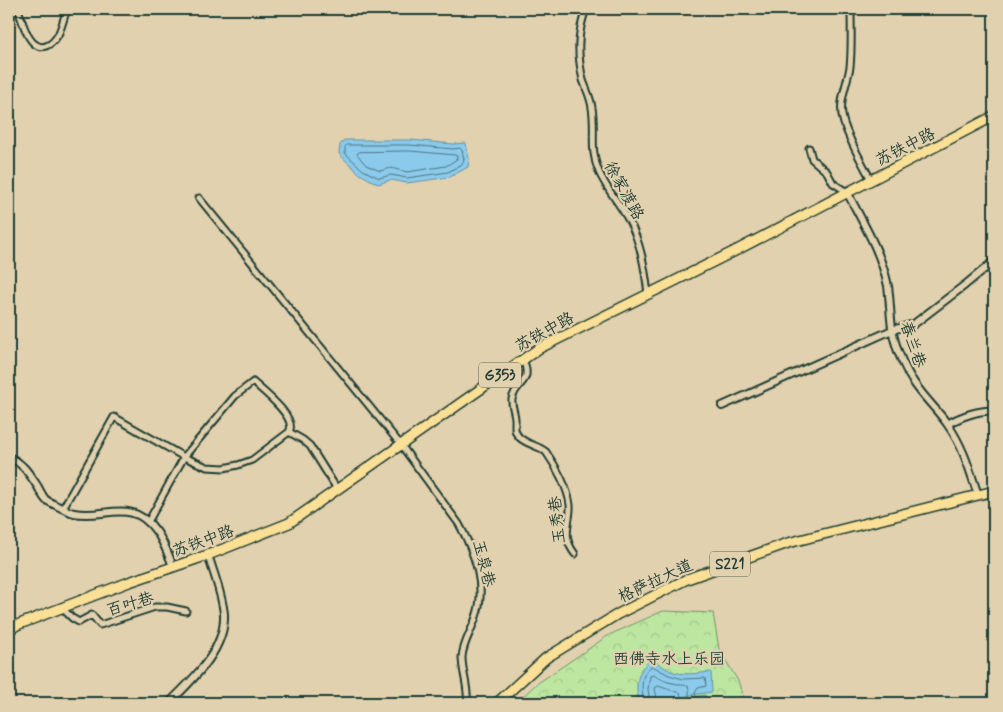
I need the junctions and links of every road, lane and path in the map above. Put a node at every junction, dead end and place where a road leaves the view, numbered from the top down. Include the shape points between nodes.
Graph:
1 (18, 9) edge
2 (67, 9) edge
3 (586, 9) edge
4 (851, 9) edge
5 (994, 116) edge
6 (809, 148) dead end
7 (871, 180) junction
8 (847, 192) junction
9 (199, 198) dead end
10 (994, 261) edge
11 (648, 294) junction
12 (892, 330) junction
13 (523, 359) junction
14 (722, 406) dead end
15 (994, 411) edge
16 (948, 424) junction
17 (289, 432) junction
18 (401, 445) junction
19 (9, 457) edge
20 (184, 457) junction
21 (337, 489) junction
22 (994, 490) edge
23 (978, 495) junction
24 (63, 508) junction
25 (148, 522) junction
26 (575, 554) dead end
27 (208, 555) junction
28 (173, 566) junction
29 (62, 608) junction
30 (186, 611) dead end
31 (9, 630) edge
32 (170, 703) edge
33 (467, 703) edge
34 (497, 703) edge

1 - 2 street via 32,42 44,47 51,44 60,32
3 - 11 street, 徐家渡路 via 578,41 583,79 592,107 595,160 630,222 643,258
4 - 7 street via 851,57 842,100 843,119
5 - 7 main road, 苏铁中路 / G353
6 - 8 street via 812,159 827,172 833,183
7 - 8 main road, 苏铁中路 / G353
8 - 11 main road, 苏铁中路 / G353
8 - 12 street, 春兰巷 via 882,264
9 - 18 street, 玉泉巷
10 - 12 street via 914,324
11 - 13 main road, 苏铁中路 / G353
12 - 14 street
12 - 16 street, 春兰巷 via 907,372 918,390
13 - 18 main road, 苏铁中路 / G353
13 - 26 street, 玉秀巷 via 526,377 512,400 514,429 527,443 546,452 565,486 570,506 568,540
15 - 16 street via 956,418
16 - 23 street, 春兰巷 via 966,459
17 - 20 street via 252,460 238,465 207,467
17 - 20 street via 291,424 288,417 253,382 235,396
17 - 21 street via 310,446
18 - 21 main road, 苏铁中路 / G353
18 - 33 street, 玉泉巷 via 459,524 472,550 480,598 462,655
19 - 24 street via 22,466 45,500
20 - 24 street via 114,417
20 - 25 street
21 - 27 main road, 苏铁中路 / G353 via 289,523
22 - 23 main road, 格萨拉大道 / S221
23 - 34 main road, 格萨拉大道 / S221 via 788,543 687,579 618,614 546,658
24 - 25 street via 85,514 127,512
25 - 28 street via 163,542
27 - 28 main road, 苏铁中路 / G353
27 - 32 street via 224,616 221,637 212,656
28 - 29 main road, 苏铁中路 / G353
29 - 30 street, 百叶巷 via 79,622 92,615 100,625 155,607
29 - 31 main road, 苏铁中路 / G353

